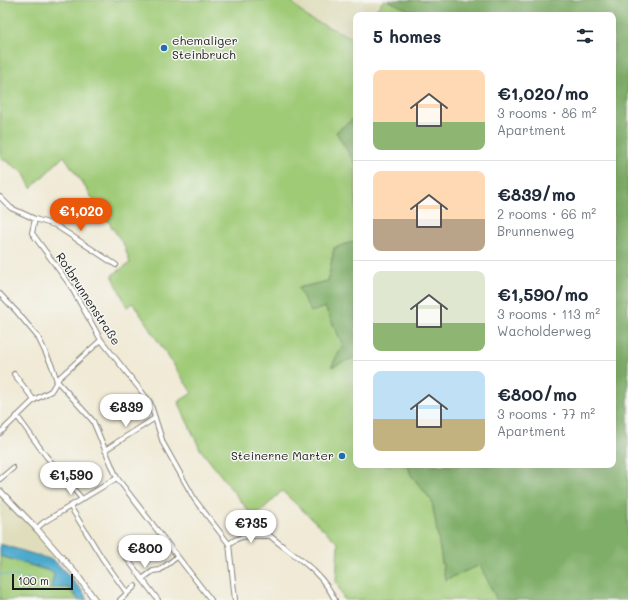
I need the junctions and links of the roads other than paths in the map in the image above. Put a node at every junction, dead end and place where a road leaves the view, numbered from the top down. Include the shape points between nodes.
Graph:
1 (0, 197) edge
2 (35, 218) junction
3 (116, 265) dead end
4 (0, 294) edge
5 (101, 340) junction
6 (14, 374) dead end
7 (57, 381) junction
8 (34, 400) junction
9 (17, 416) junction
10 (155, 418) junction
11 (0, 433) edge
12 (105, 450) junction
13 (13, 468) dead end
14 (117, 478) junction
15 (0, 479) edge
16 (0, 491) edge
17 (82, 499) junction
18 (70, 506) junction
19 (261, 528) dead end
20 (36, 529) junction
21 (269, 536) junction
22 (230, 544) junction
23 (119, 548) dead end
24 (177, 557) junction
25 (142, 579) junction
26 (134, 586) dead end
27 (127, 593) junction
28 (95, 600) edge
29 (120, 600) edge
30 (158, 600) edge
31 (211, 600) edge
32 (235, 600) edge
33 (335, 600) edge

1 - 2 street via 12,208
2 - 3 street via 55,225
2 - 5 street, Rotbrunnenstraße via 32,233 70,285
4 - 7 street via 38,337
5 - 7 street
5 - 10 street, Rotbrunnenstraße via 150,402
6 - 8 street
7 - 8 street via 51,391
7 - 12 street via 93,421
8 - 9 street
9 - 11 street
9 - 17 street
10 - 12 street
10 - 22 street, Rotbrunnenstraße via 163,443 195,500
12 - 14 street
13 - 15 street
14 - 17 street
14 - 24 street
16 - 20 main road
17 - 18 street
18 - 20 street
18 - 27 street
19 - 21 street
20 - 28 main road via 77,575
21 - 22 street via 244,536
21 - 33 street via 313,569
22 - 32 street
23 - 25 street
24 - 25 street
24 - 31 street
25 - 30 street
26 - 27 street
27 - 29 street

